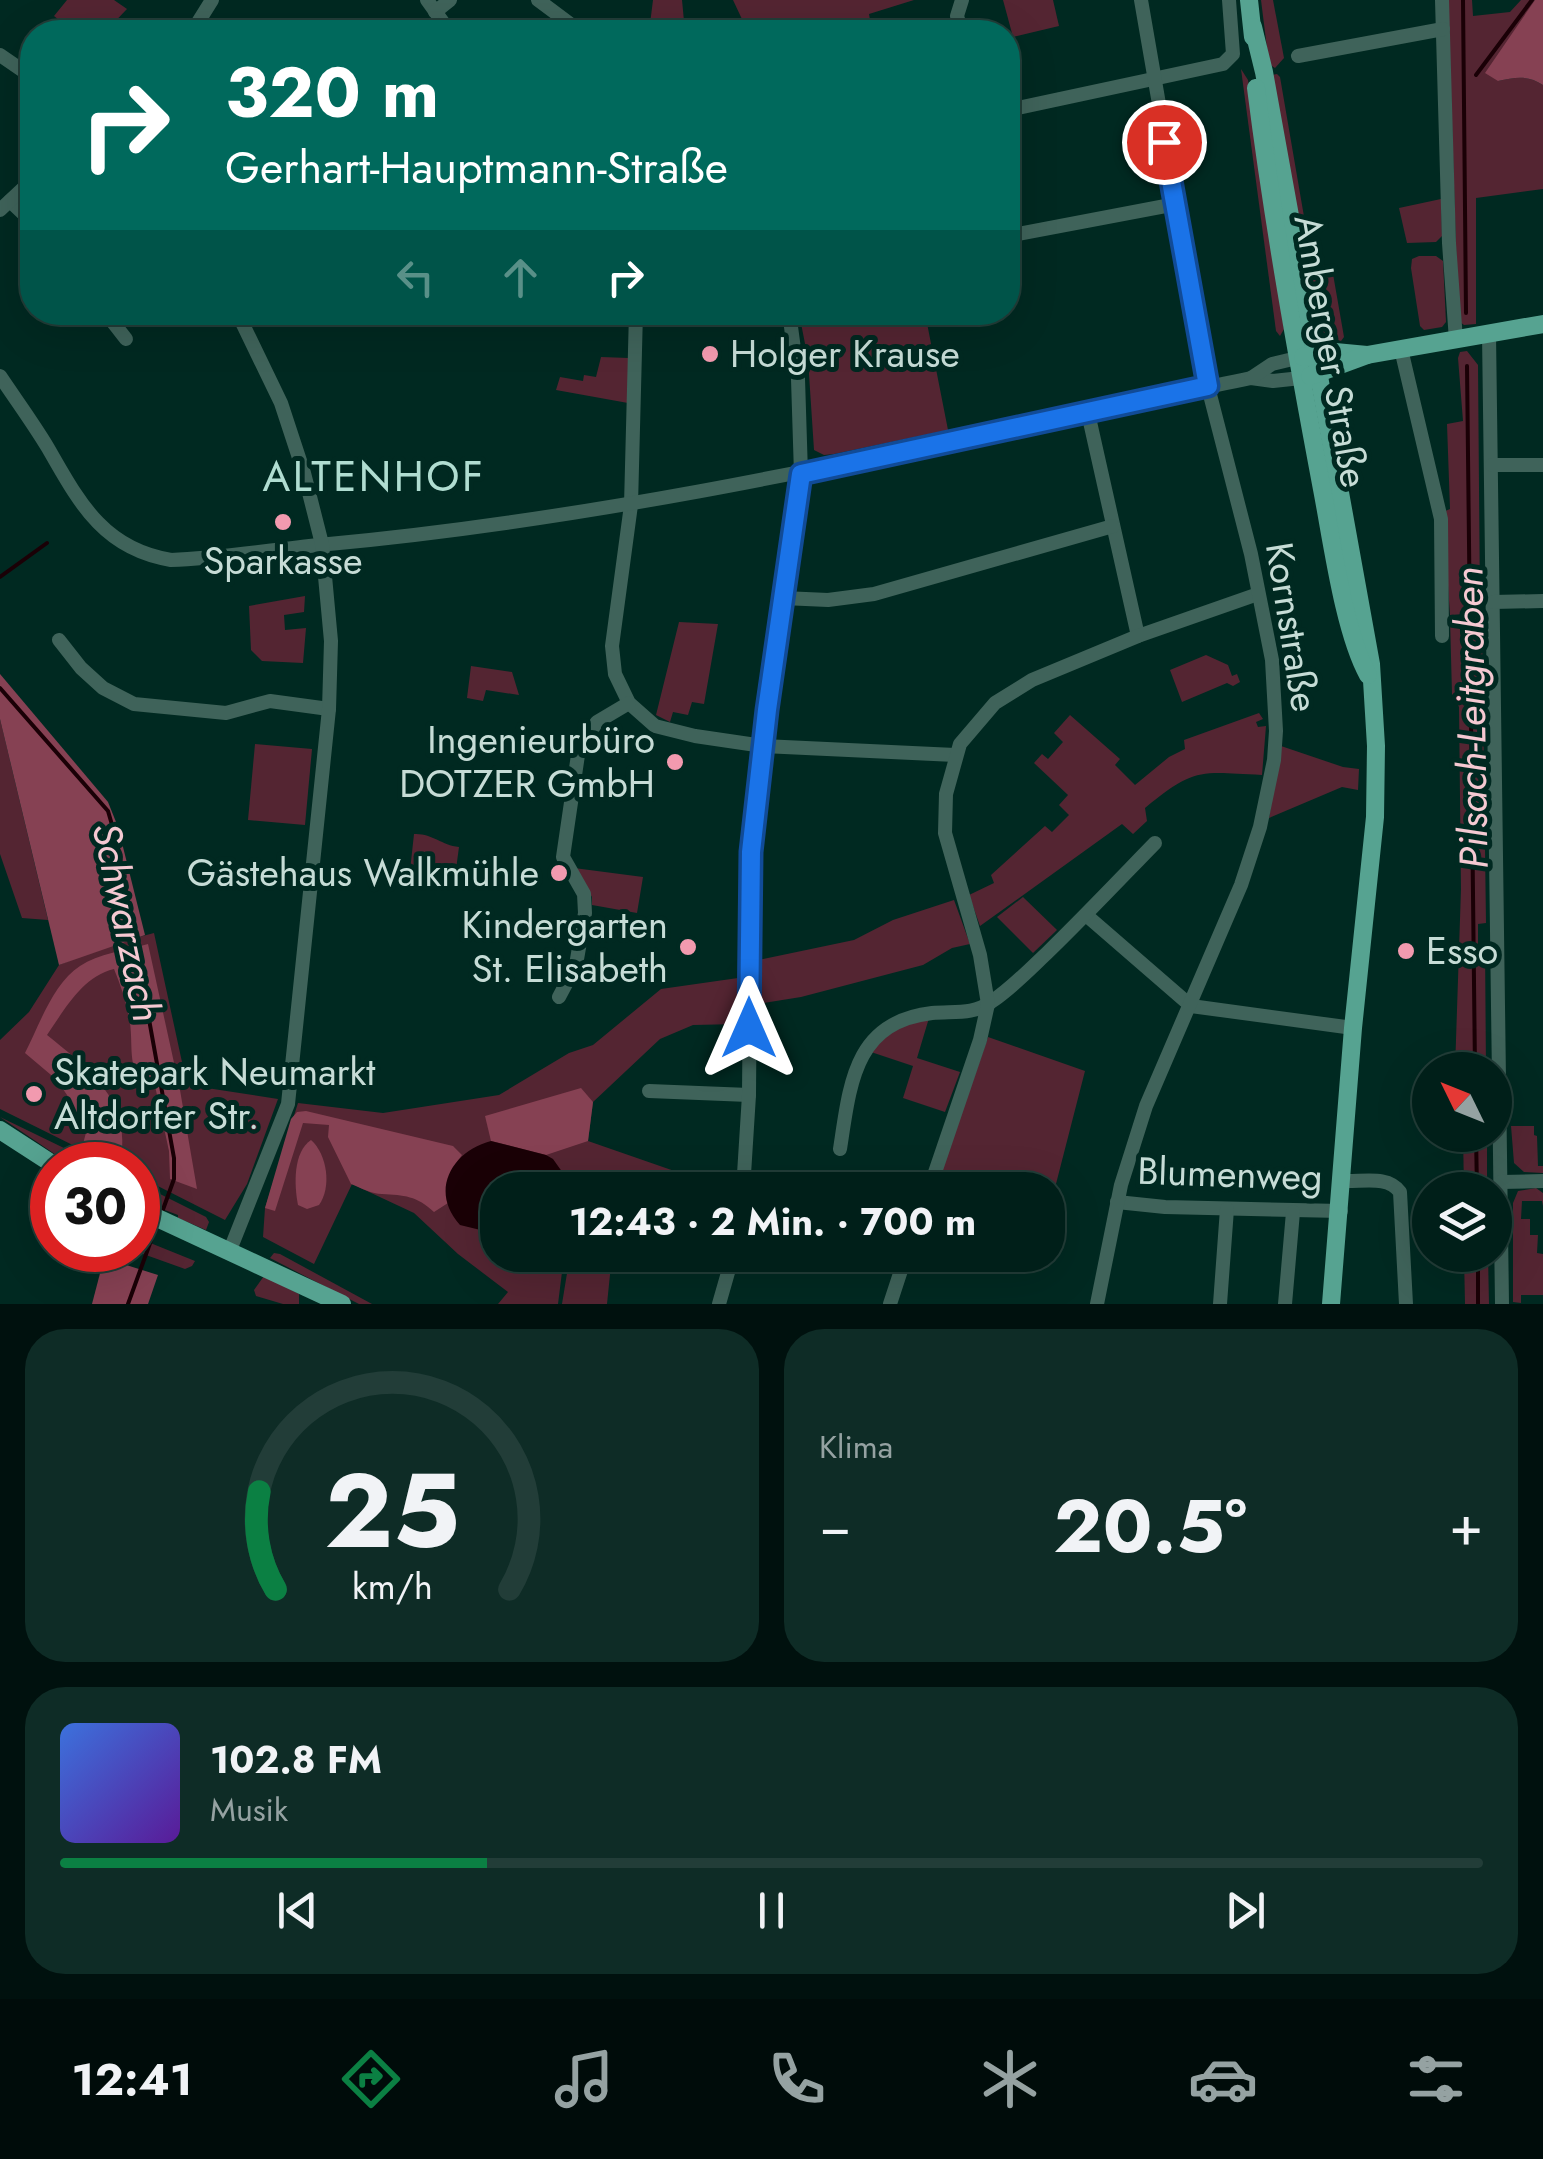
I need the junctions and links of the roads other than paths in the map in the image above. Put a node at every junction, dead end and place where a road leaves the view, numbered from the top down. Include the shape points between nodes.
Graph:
1 (450, 0) edge
2 (538, 0) edge
3 (1141, 0) edge
4 (1229, 0) edge
5 (1249, 0) edge
6 (1442, 0) edge
7 (431, 6) edge
8 (564, 20) edge
9 (1443, 29) junction
10 (1298, 56) dead end
11 (1152, 80) junction
12 (1020, 108) edge
13 (1176, 204) junction
14 (1020, 234) edge
15 (1543, 324) edge
16 (115, 325) edge
17 (243, 325) edge
18 (636, 325) edge
19 (791, 325) edge
20 (1489, 334) junction
21 (126, 339) dead end
22 (1456, 340) junction
23 (1401, 349) junction
24 (1367, 355) junction
25 (1306, 356) junction
26 (0, 376) edge
27 (1309, 376) junction
28 (1251, 378) junction
29 (1208, 386) junction
30 (1088, 413) junction
31 (1543, 464) edge
32 (1492, 465) junction
33 (801, 474) junction
34 (630, 505) junction
35 (1113, 526) junction
36 (322, 544) junction
37 (1258, 594) junction
38 (784, 598) junction
39 (1543, 601) edge
40 (1494, 602) junction
41 (1138, 636) junction
42 (1442, 636) dead end
43 (59, 640) dead end
44 (629, 703) junction
45 (330, 709) junction
46 (763, 746) junction
47 (955, 755) junction
48 (1155, 843) dead end
49 (1086, 916) junction
50 (559, 996) dead end
51 (988, 1004) junction
52 (1191, 1006) junction
53 (1353, 1028) junction
54 (648, 1091) dead end
55 (749, 1095) junction
56 (0, 1130) edge
57 (30, 1149) edge
58 (840, 1149) dead end
59 (745, 1172) edge
60 (934, 1172) edge
61 (1500, 1172) edge
62 (1343, 1181) junction
63 (1543, 1181) edge
64 (1512, 1182) edge
65 (1117, 1202) junction
66 (1227, 1209) junction
67 (1341, 1211) junction
68 (1293, 1212) junction
69 (160, 1220) edge
70 (230, 1250) junction
71 (728, 1272) edge
72 (900, 1272) edge
73 (1501, 1272) edge
74 (342, 1304) edge
75 (719, 1304) edge
76 (890, 1304) edge
77 (1097, 1304) edge
78 (1220, 1304) edge
79 (1286, 1304) edge
80 (1331, 1304) edge
81 (1406, 1304) edge
82 (1502, 1304) edge

1 - 7 street
2 - 8 street
3 - 11 street, Kornstraße
4 - 11 street via 1231,58
5 - 25 main road, Amberger Straße
6 - 9 street
9 - 10 street
9 - 22 street
11 - 12 street
11 - 13 street, Kornstraße
13 - 14 street
13 - 29 street, Kornstraße
15 - 20 main road
16 - 21 street
17 - 36 street via 285,411
18 - 34 street
19 - 33 street
20 - 22 main road
20 - 32 street
22 - 23 main road
23 - 24 main road
23 - 42 street via 1440,519
24 - 25 main road
24 - 27 main road
25 - 27 main road, Amberger Straße
25 - 28 street via 1272,364
26 - 36 street via 85,510 130,546 171,560
27 - 28 street
27 - 53 main road, Amberger Straße via 1369,645 1375,717 1376,797
28 - 29 street
29 - 30 street
29 - 37 street, Kornstraße
30 - 33 street
30 - 35 street
31 - 32 street
32 - 40 street
33 - 34 street
33 - 38 street
34 - 36 street
34 - 44 street via 612,646 615,674
35 - 38 street via 898,589 839,599
35 - 41 street
36 - 45 street
37 - 41 street
37 - 52 street, Kornstraße via 1273,668 1274,760 1252,852
38 - 46 street
39 - 40 street
40 - 61 street
41 - 47 street via 1013,690 984,714
43 - 45 street via 103,688 134,704 226,713 270,701
44 - 46 street via 668,731
44 - 50 street via 589,730 575,764 564,857 584,894 584,913 576,964
45 - 70 street via 288,1104
46 - 47 street
46 - 55 street via 751,852
47 - 51 street via 945,833
48 - 49 street
49 - 51 street
49 - 52 street
51 - 58 street via 904,1018 880,1032 861,1058
51 - 60 street
52 - 53 street
52 - 65 street, Kornstraße via 1146,1106
53 - 62 main road, Amberger Straße
54 - 55 street
55 - 59 street
56 - 57 main road
62 - 67 main road, Amberger Straße
62 - 81 street via 1385,1181 1400,1192
63 - 64 street
65 - 66 street, Blumenweg
65 - 77 street, Kornstraße
66 - 68 street, Blumenweg
66 - 78 street
67 - 68 street, Blumenweg
67 - 80 main road, Amberger Straße
68 - 79 street
69 - 70 main road
70 - 74 main road
71 - 75 street
72 - 76 street
73 - 82 street

